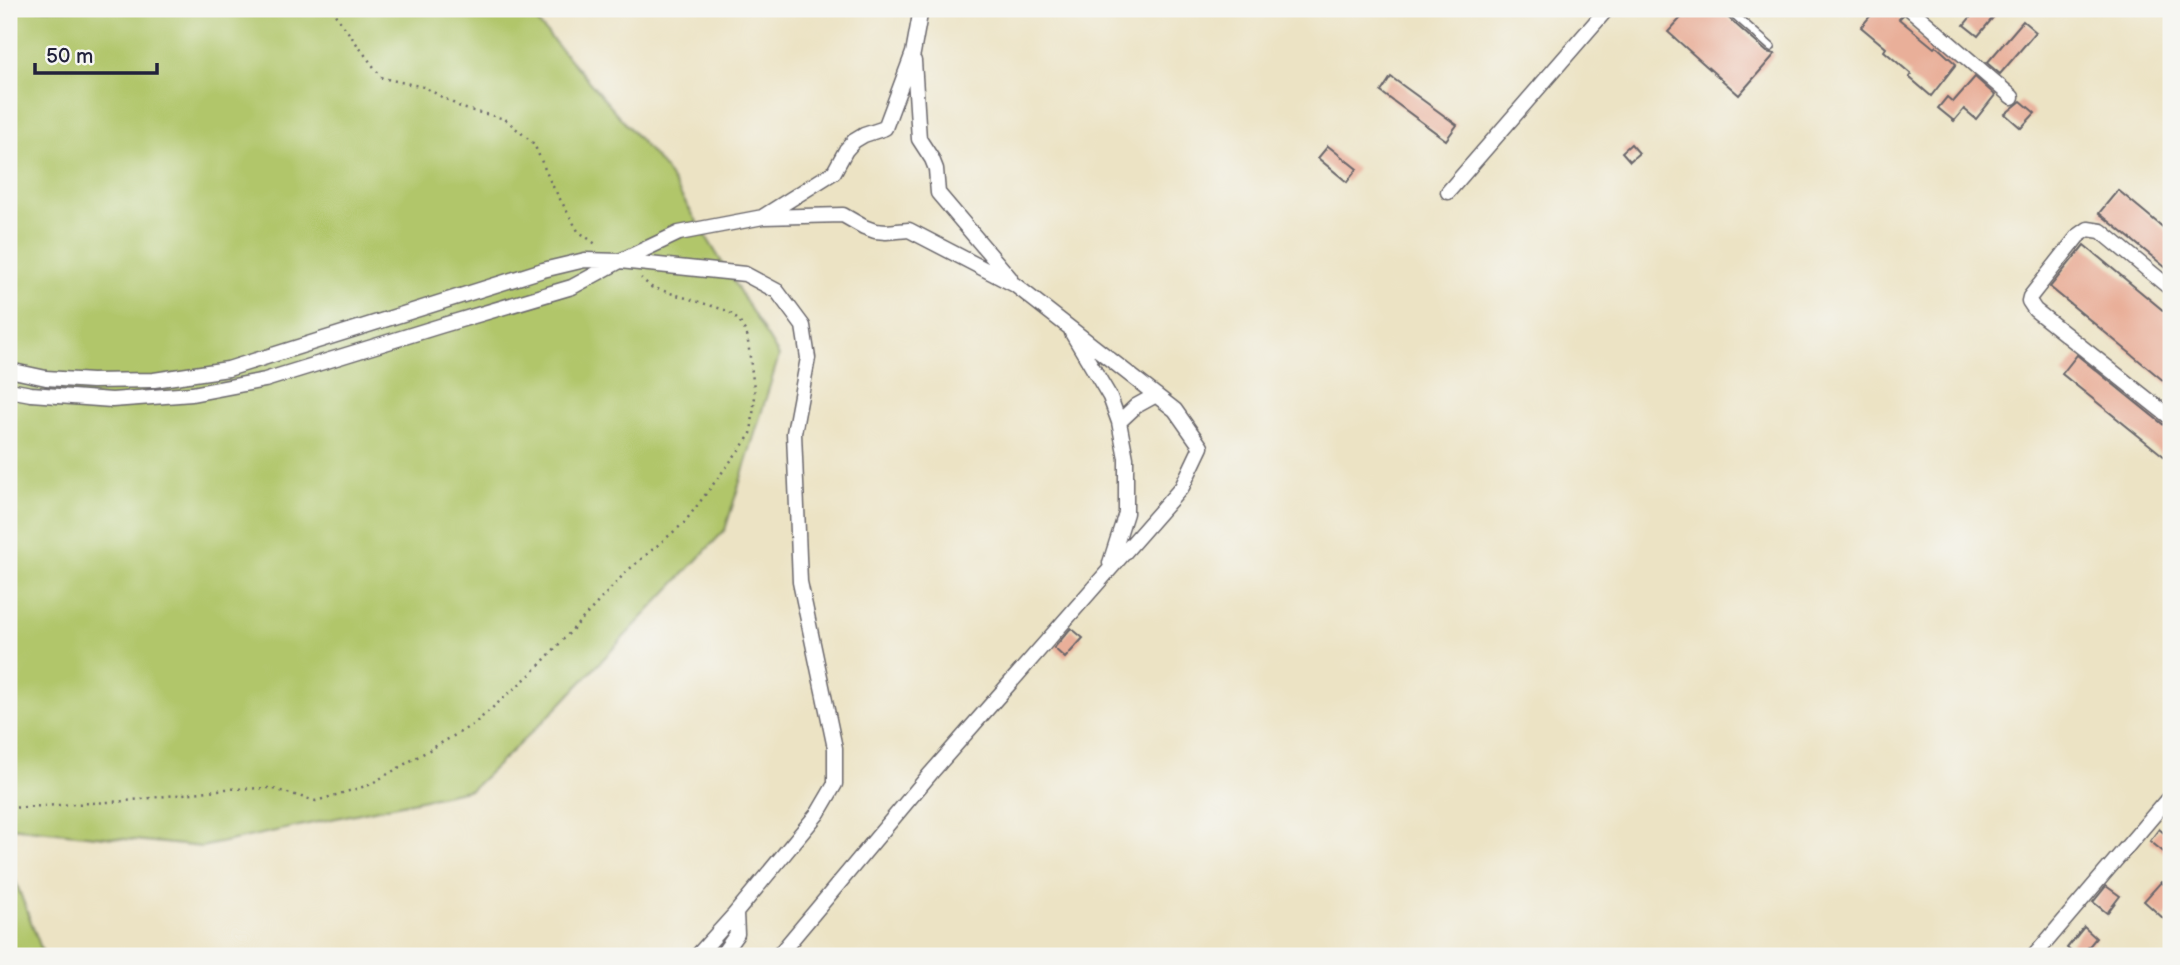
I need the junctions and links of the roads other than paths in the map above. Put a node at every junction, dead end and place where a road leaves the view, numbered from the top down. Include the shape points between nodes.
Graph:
1 (921, 9) edge
2 (1607, 9) edge
3 (1728, 9) edge
4 (1910, 9) edge
5 (1771, 47) dead end
6 (913, 53) junction
7 (2012, 97) dead end
8 (1448, 192) dead end
9 (763, 216) junction
10 (620, 261) junction
11 (1015, 285) junction
12 (2171, 289) edge
13 (1065, 322) junction
14 (9, 370) edge
15 (9, 390) edge
16 (1156, 395) junction
17 (2171, 418) edge
18 (1119, 422) junction
19 (1107, 571) junction
20 (2171, 795) edge
21 (736, 913) junction
22 (697, 956) edge
23 (721, 956) edge
24 (778, 956) edge
25 (2034, 956) edge

1 - 6 street
2 - 8 street
3 - 5 lane
4 - 7 street
6 - 9 street via 885,128 854,142 834,172
6 - 11 street via 919,139 936,169 938,193
9 - 10 street via 679,233
9 - 11 street via 843,215 875,231 909,230
10 - 14 street via 585,260 547,269 228,369 154,380 92,381
10 - 15 street via 572,288 265,380 192,394 113,400
10 - 21 street via 745,274 777,291 803,326 808,358 794,433 800,582 835,748 835,784 818,813
11 - 13 street
12 - 17 street via 2101,231 2088,229 2029,301
13 - 16 street
13 - 18 street via 1110,397
16 - 18 street
16 - 19 street via 1175,410 1201,447 1182,487
18 - 19 street via 1126,458 1126,513
19 - 24 street
20 - 25 street
21 - 22 street
21 - 23 street via 737,934

